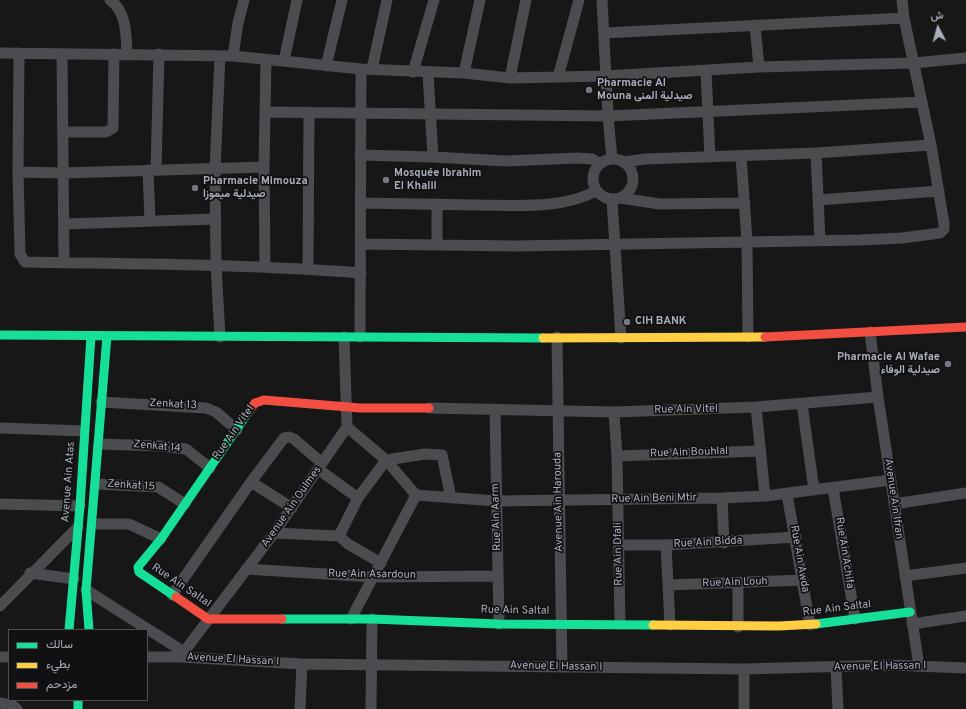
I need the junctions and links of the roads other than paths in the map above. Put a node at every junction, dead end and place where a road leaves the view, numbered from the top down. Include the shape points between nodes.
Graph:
1 (110, 0) edge
2 (244, 0) edge
3 (297, 0) edge
4 (342, 0) edge
5 (387, 0) edge
6 (434, 0) edge
7 (480, 0) edge
8 (526, 0) edge
9 (578, 0) edge
10 (602, 0) edge
11 (902, 0) edge
12 (904, 18) junction
13 (755, 25) junction
14 (604, 33) junction
15 (0, 53) edge
16 (19, 53) junction
17 (62, 54) junction
18 (114, 54) junction
19 (127, 54) junction
20 (158, 54) junction
21 (220, 56) junction
22 (233, 56) junction
23 (966, 58) edge
24 (266, 60) junction
25 (284, 61) junction
26 (914, 63) junction
27 (326, 66) junction
28 (759, 67) junction
29 (360, 69) junction
30 (372, 69) junction
31 (706, 70) junction
32 (413, 72) junction
33 (428, 73) junction
34 (464, 73) junction
35 (605, 76) junction
36 (510, 78) junction
37 (558, 78) junction
38 (922, 102) junction
39 (265, 112) junction
40 (309, 112) junction
41 (361, 112) junction
42 (709, 112) junction
43 (431, 114) junction
44 (608, 116) junction
45 (63, 132) junction
46 (931, 145) junction
47 (816, 153) junction
48 (360, 155) junction
49 (742, 156) junction
50 (433, 157) junction
51 (710, 157) junction
52 (612, 159) junction
53 (624, 162) junction
54 (599, 163) junction
55 (264, 167) junction
56 (215, 169) junction
57 (152, 170) junction
58 (18, 172) junction
59 (63, 173) junction
60 (596, 190) junction
61 (939, 191) junction
62 (616, 199) junction
63 (818, 200) junction
64 (361, 203) junction
65 (745, 203) junction
66 (437, 204) junction
67 (216, 219) junction
68 (150, 220) junction
69 (64, 224) junction
70 (820, 240) junction
71 (746, 241) junction
72 (614, 243) junction
73 (361, 244) junction
74 (437, 244) junction
75 (64, 263) junction
76 (216, 265) junction
77 (265, 267) junction
78 (308, 268) junction
79 (361, 273) junction
80 (966, 327) edge
81 (870, 332) junction
82 (0, 335) edge
83 (91, 336) junction
84 (107, 336) junction
85 (220, 337) junction
86 (344, 337) junction
87 (360, 337) junction
88 (557, 337) junction
89 (748, 337) junction
90 (621, 338) junction
91 (878, 397) junction
92 (101, 402) junction
93 (802, 404) junction
94 (346, 406) junction
95 (756, 407) junction
96 (429, 408) joint
97 (495, 409) junction
98 (558, 410) junction
99 (614, 412) junction
100 (347, 427) junction
101 (0, 428) edge
102 (237, 430) junction
103 (84, 431) junction
104 (99, 444) junction
105 (760, 451) junction
106 (617, 456) junction
107 (386, 460) junction
108 (320, 466) junction
109 (210, 468) junction
110 (891, 480) junction
111 (251, 482) junction
112 (96, 484) junction
113 (833, 488) junction
114 (814, 490) junction
115 (966, 493) edge
116 (787, 494) junction
117 (416, 495) junction
118 (765, 496) junction
119 (358, 498) junction
120 (451, 498) junction
121 (722, 498) junction
122 (559, 500) junction
123 (618, 500) junction
124 (496, 501) junction
125 (0, 504) edge
126 (185, 504) junction
127 (894, 504) junction
128 (80, 506) junction
129 (292, 508) junction
130 (93, 524) junction
131 (78, 527) junction
132 (274, 533) junction
133 (339, 536) junction
134 (796, 537) junction
135 (161, 539) junction
136 (724, 543) junction
137 (619, 545) junction
138 (666, 545) junction
139 (381, 563) junction
140 (138, 567) joint
141 (966, 568) edge
142 (246, 569) junction
143 (30, 573) junction
144 (498, 576) junction
145 (905, 576) junction
146 (374, 577) junction
147 (74, 579) junction
148 (803, 580) junction
149 (738, 584) junction
150 (668, 585) junction
151 (86, 590) junction
152 (172, 595) junction
153 (0, 606) edge
154 (910, 612) junction
155 (966, 616) edge
156 (854, 618) junction
157 (208, 619) junction
158 (351, 619) junction
159 (372, 619) junction
160 (499, 624) junction
161 (561, 624) junction
162 (620, 624) junction
163 (912, 624) junction
164 (670, 625) junction
165 (810, 625) junction
166 (738, 627) junction
167 (69, 629) edge
168 (89, 629) edge
169 (144, 629) edge
170 (148, 631) edge
171 (182, 654) junction
172 (148, 657) edge
173 (302, 664) junction
174 (372, 664) junction
175 (918, 666) junction
176 (836, 667) junction
177 (562, 668) junction
178 (966, 668) edge
179 (744, 669) junction
180 (0, 703) edge
181 (17, 709) edge
182 (300, 709) edge
183 (371, 709) edge
184 (744, 709) edge
185 (838, 709) edge

1 - 19 street via 117,6 123,18
2 - 22 street
3 - 25 street
4 - 27 street
5 - 30 street
6 - 32 street
7 - 34 street
8 - 36 street
9 - 37 street
10 - 14 street
11 - 12 street
12 - 13 street
12 - 26 street
13 - 14 street
13 - 28 street
14 - 35 street
15 - 16 street
16 - 17 street
16 - 58 street
17 - 18 street
17 - 45 street
18 - 19 street
18 - 45 street via 112,128 106,132
19 - 20 street
20 - 21 street
20 - 57 street
21 - 22 street
21 - 56 street
22 - 24 street
23 - 26 street
24 - 25 street
24 - 39 street
25 - 27 street
26 - 28 street
26 - 38 street
27 - 29 street
28 - 31 street
29 - 30 street
29 - 41 street
30 - 32 street
31 - 35 street
31 - 42 street
32 - 33 street
33 - 34 street
33 - 43 street
34 - 36 street
35 - 37 street
35 - 44 street
36 - 37 street
38 - 42 street
38 - 46 street
39 - 40 street
39 - 55 street
40 - 41 street
40 - 78 street
41 - 43 street
41 - 48 street
42 - 44 street
42 - 51 street
43 - 44 street
43 - 50 street
44 - 52 street
45 - 59 street
46 - 47 street
46 - 61 street
47 - 49 street
47 - 63 street
48 - 50 street
48 - 64 street
49 - 51 street
49 - 65 street
50 - 54 street via 506,162 577,158 592,159
51 - 53 street
52 - 53 street
52 - 54 street
53 - 62 street via 633,176 632,186 628,194
54 - 60 street via 593,173 592,182
55 - 56 street
55 - 77 street
56 - 57 street
56 - 67 street
57 - 59 street
57 - 68 street
58 - 59 street
58 - 75 street via 21,258 25,262
59 - 69 street
60 - 62 street via 602,197
60 - 66 street via 560,203
61 - 63 street
61 - 70 street via 944,229 937,234 902,238
62 - 65 street via 660,204
62 - 72 street
63 - 70 street
64 - 66 street
64 - 73 street
65 - 71 street
66 - 74 street
67 - 68 street
67 - 76 street
68 - 69 street
69 - 75 street
70 - 71 street
71 - 72 street
71 - 89 street
72 - 74 street via 517,246
72 - 90 street
73 - 74 street
73 - 79 street
75 - 76 street
76 - 77 street
76 - 85 street
77 - 78 street
78 - 79 street
79 - 87 street
80 - 81 street
81 - 89 street
81 - 91 street, Avenue Ain Ifran
82 - 83 street
83 - 84 street
83 - 103 street, Avenue Ain Atas
84 - 85 street
84 - 92 street
85 - 86 street
86 - 87 street
86 - 94 street
87 - 88 street
88 - 90 street
88 - 98 street, Avenue Ain Harouda
89 - 90 street
91 - 93 street, Rue Ain Vitel
91 - 110 street, Avenue Ain Ifran
92 - 102 street, Zenkat 13 via 206,408 216,412
92 - 104 street
93 - 95 street, Rue Ain Vitel
93 - 114 street
94 - 96 street, Rue Ain Vitel via 378,409
94 - 100 street
94 - 102 street, Rue Ain Vitel via 258,401 254,403
95 - 99 street, Rue Ain Vitel
95 - 105 street
96 - 97 street, Rue Ain Vitel
97 - 98 street, Rue Ain Vitel
97 - 124 street, Rue Ain Aarm
98 - 99 street, Rue Ain Vitel
98 - 122 street, Avenue Ain Harouda
99 - 106 street, Rue Ain Dfali
100 - 107 street
100 - 108 street, Avenue Ain Oulmes
101 - 103 street
102 - 109 street, Rue Ain Vitel
103 - 128 street, Avenue Ain Atas
104 - 109 street, Zenkat 14 via 186,450
104 - 112 street
105 - 106 street, Rue Ain Bouhlal
105 - 118 street
106 - 123 street, Rue Ain Dfali
107 - 117 street
107 - 119 street
107 - 120 street via 424,454 442,455
108 - 111 street via 294,439 287,437 282,440
108 - 119 street
108 - 129 street, Avenue Ain Oulmes
109 - 126 street, Rue Ain Vitel
110 - 113 street, Rue Ain Beni Mtir
110 - 127 street, Avenue Ain Ifran
111 - 129 street
111 - 152 street
112 - 126 street, Zenkat 15 via 158,487
112 - 130 street
113 - 114 street, Rue Ain Beni Mtir
113 - 156 street, Rue Ain Achifa
114 - 116 street, Rue Ain Beni Mtir
115 - 127 street
116 - 118 street, Rue Ain Beni Mtir
116 - 134 street, Rue Ain Awda
117 - 120 street, Rue Ain Beni Mtir
117 - 139 street
118 - 121 street, Rue Ain Beni Mtir
119 - 133 street
120 - 124 street, Rue Ain Beni Mtir
121 - 123 street, Rue Ain Beni Mtir
121 - 136 street
122 - 123 street, Rue Ain Beni Mtir
122 - 124 street, Rue Ain Beni Mtir
122 - 161 street, Avenue Ain Harouda
123 - 137 street, Rue Ain Dfali
124 - 144 street, Rue Ain Aarm
125 - 128 street
126 - 135 street, Rue Ain Vitel
127 - 145 street, Avenue Ain Ifran
128 - 131 street, Avenue Ain Atas
129 - 132 street, Avenue Ain Oulmes
130 - 135 street via 129,524
130 - 151 street
131 - 143 street
131 - 147 street, Avenue Ain Atas
132 - 133 street
132 - 142 street, Avenue Ain Oulmes
133 - 139 street
134 - 136 street, Rue Ain Bidda
134 - 148 street, Rue Ain Awda
135 - 140 street, Rue Ain Vitel
136 - 138 street, Rue Ain Bidda
137 - 138 street, Rue Ain Bidda
137 - 162 street, Rue Ain Dfali
138 - 150 street
139 - 146 street
140 - 152 street, Rue Ain Saltal via 139,572
141 - 145 street
142 - 146 street, Rue Ain Asardoun
142 - 157 street, Avenue Ain Oulmes
143 - 147 street
143 - 153 street
144 - 146 street, Rue Ain Asardoun
144 - 160 street, Rue Ain Aarm
145 - 154 street, Avenue Ain Ifran
146 - 158 street
147 - 167 street, Avenue Ain Atas
148 - 149 street, Rue Ain Louh
148 - 165 street, Rue Ain Awda
149 - 150 street, Rue Ain Louh
149 - 166 street
150 - 164 street
151 - 168 street
151 - 169 street
152 - 157 street, Rue Ain Saltal
154 - 156 street, Rue Ain Saltal
154 - 163 street, Avenue Ain Ifran
155 - 163 street
156 - 165 street, Rue Ain Saltal
157 - 158 street, Rue Ain Saltal
157 - 171 street, Avenue Ain Oulmes
158 - 159 street, Rue Ain Saltal
159 - 160 street, Rue Ain Saltal
159 - 174 street
160 - 161 street, Rue Ain Saltal
161 - 162 street, Rue Ain Saltal
161 - 177 street, Avenue Ain Harouda
162 - 164 street, Rue Ain Saltal
163 - 175 street, Avenue Ain Ifran
164 - 166 street, Rue Ain Saltal
165 - 166 street, Rue Ain Saltal
170 - 171 street
171 - 172 street, Avenue El Hassan I
171 - 173 street, Avenue El Hassan I
173 - 174 street, Avenue El Hassan I
173 - 182 street
174 - 177 street, Avenue El Hassan I
174 - 183 street
175 - 176 street, Avenue El Hassan I
175 - 178 street, Avenue El Hassan I
176 - 179 street, Avenue El Hassan I
176 - 185 street
177 - 179 street, Avenue El Hassan I
179 - 184 street
180 - 181 street via 12,705

